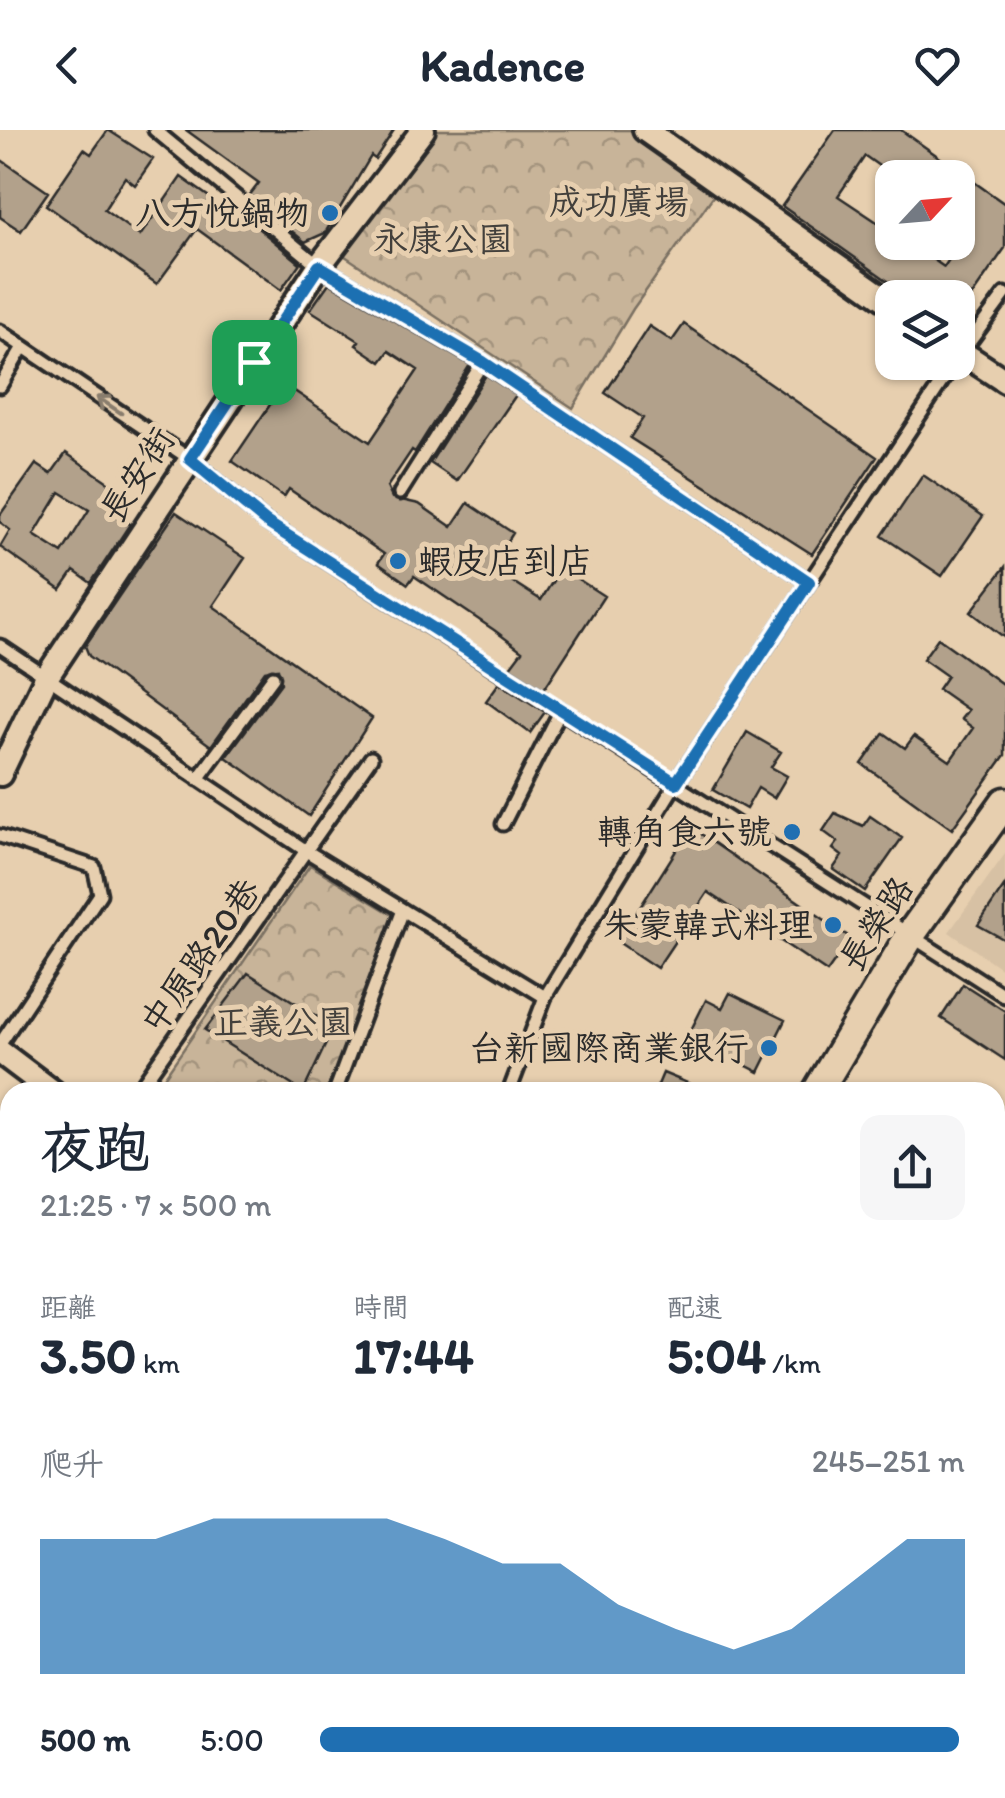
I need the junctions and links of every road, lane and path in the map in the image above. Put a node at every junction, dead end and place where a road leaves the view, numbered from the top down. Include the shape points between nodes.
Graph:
1 (155, 130) edge
2 (645, 130) edge
3 (421, 131) edge
4 (319, 266) junction
5 (875, 292) edge
6 (1005, 294) edge
7 (0, 331) edge
8 (975, 334) edge
9 (24, 347) junction
10 (483, 362) junction
11 (975, 365) edge
12 (942, 380) edge
13 (1005, 381) edge
14 (0, 386) edge
15 (190, 459) junction
16 (400, 493) dead end
17 (809, 582) junction
18 (0, 646) edge
19 (272, 677) dead end
20 (46, 678) junction
21 (561, 710) junction
22 (372, 758) dead end
23 (0, 774) edge
24 (198, 778) junction
25 (676, 783) junction
26 (1005, 802) edge
27 (503, 824) dead end
28 (0, 836) edge
29 (308, 852) junction
30 (404, 910) junction
31 (910, 934) junction
32 (1005, 996) edge
33 (544, 997) junction
34 (0, 1044) edge
35 (0, 1052) edge
36 (40, 1082) edge
37 (145, 1082) edge
38 (340, 1082) edge
39 (513, 1082) edge
40 (823, 1082) edge

1 - 4 lane
2 - 5 street
3 - 4 street, 長安街
4 - 10 lane
4 - 15 street, 長安街
6 - 8 lane
7 - 9 lane
9 - 14 lane
15 -> 9 lane
10 - 16 lane
10 - 17 lane
11 - 13 street
12 - 17 lane
15 - 20 street, 長安街
15 - 21 lane via 266,522
17 - 25 lane
18 - 20 lane
19 - 24 lane
20 - 23 street, 長安街
20 - 24 lane
21 - 25 lane
21 - 27 lane
22 - 29 lane, 中原路20巷
24 - 29 lane
25 - 31 lane
25 - 33 lane
26 - 31 street, 長榮路
28 - 34 lane via 94,867 100,894
29 - 30 lane
29 - 37 lane, 中原路20巷
30 - 33 lane
30 - 38 lane
31 - 32 lane
31 - 40 street, 長榮路
33 - 39 lane
35 - 36 street

